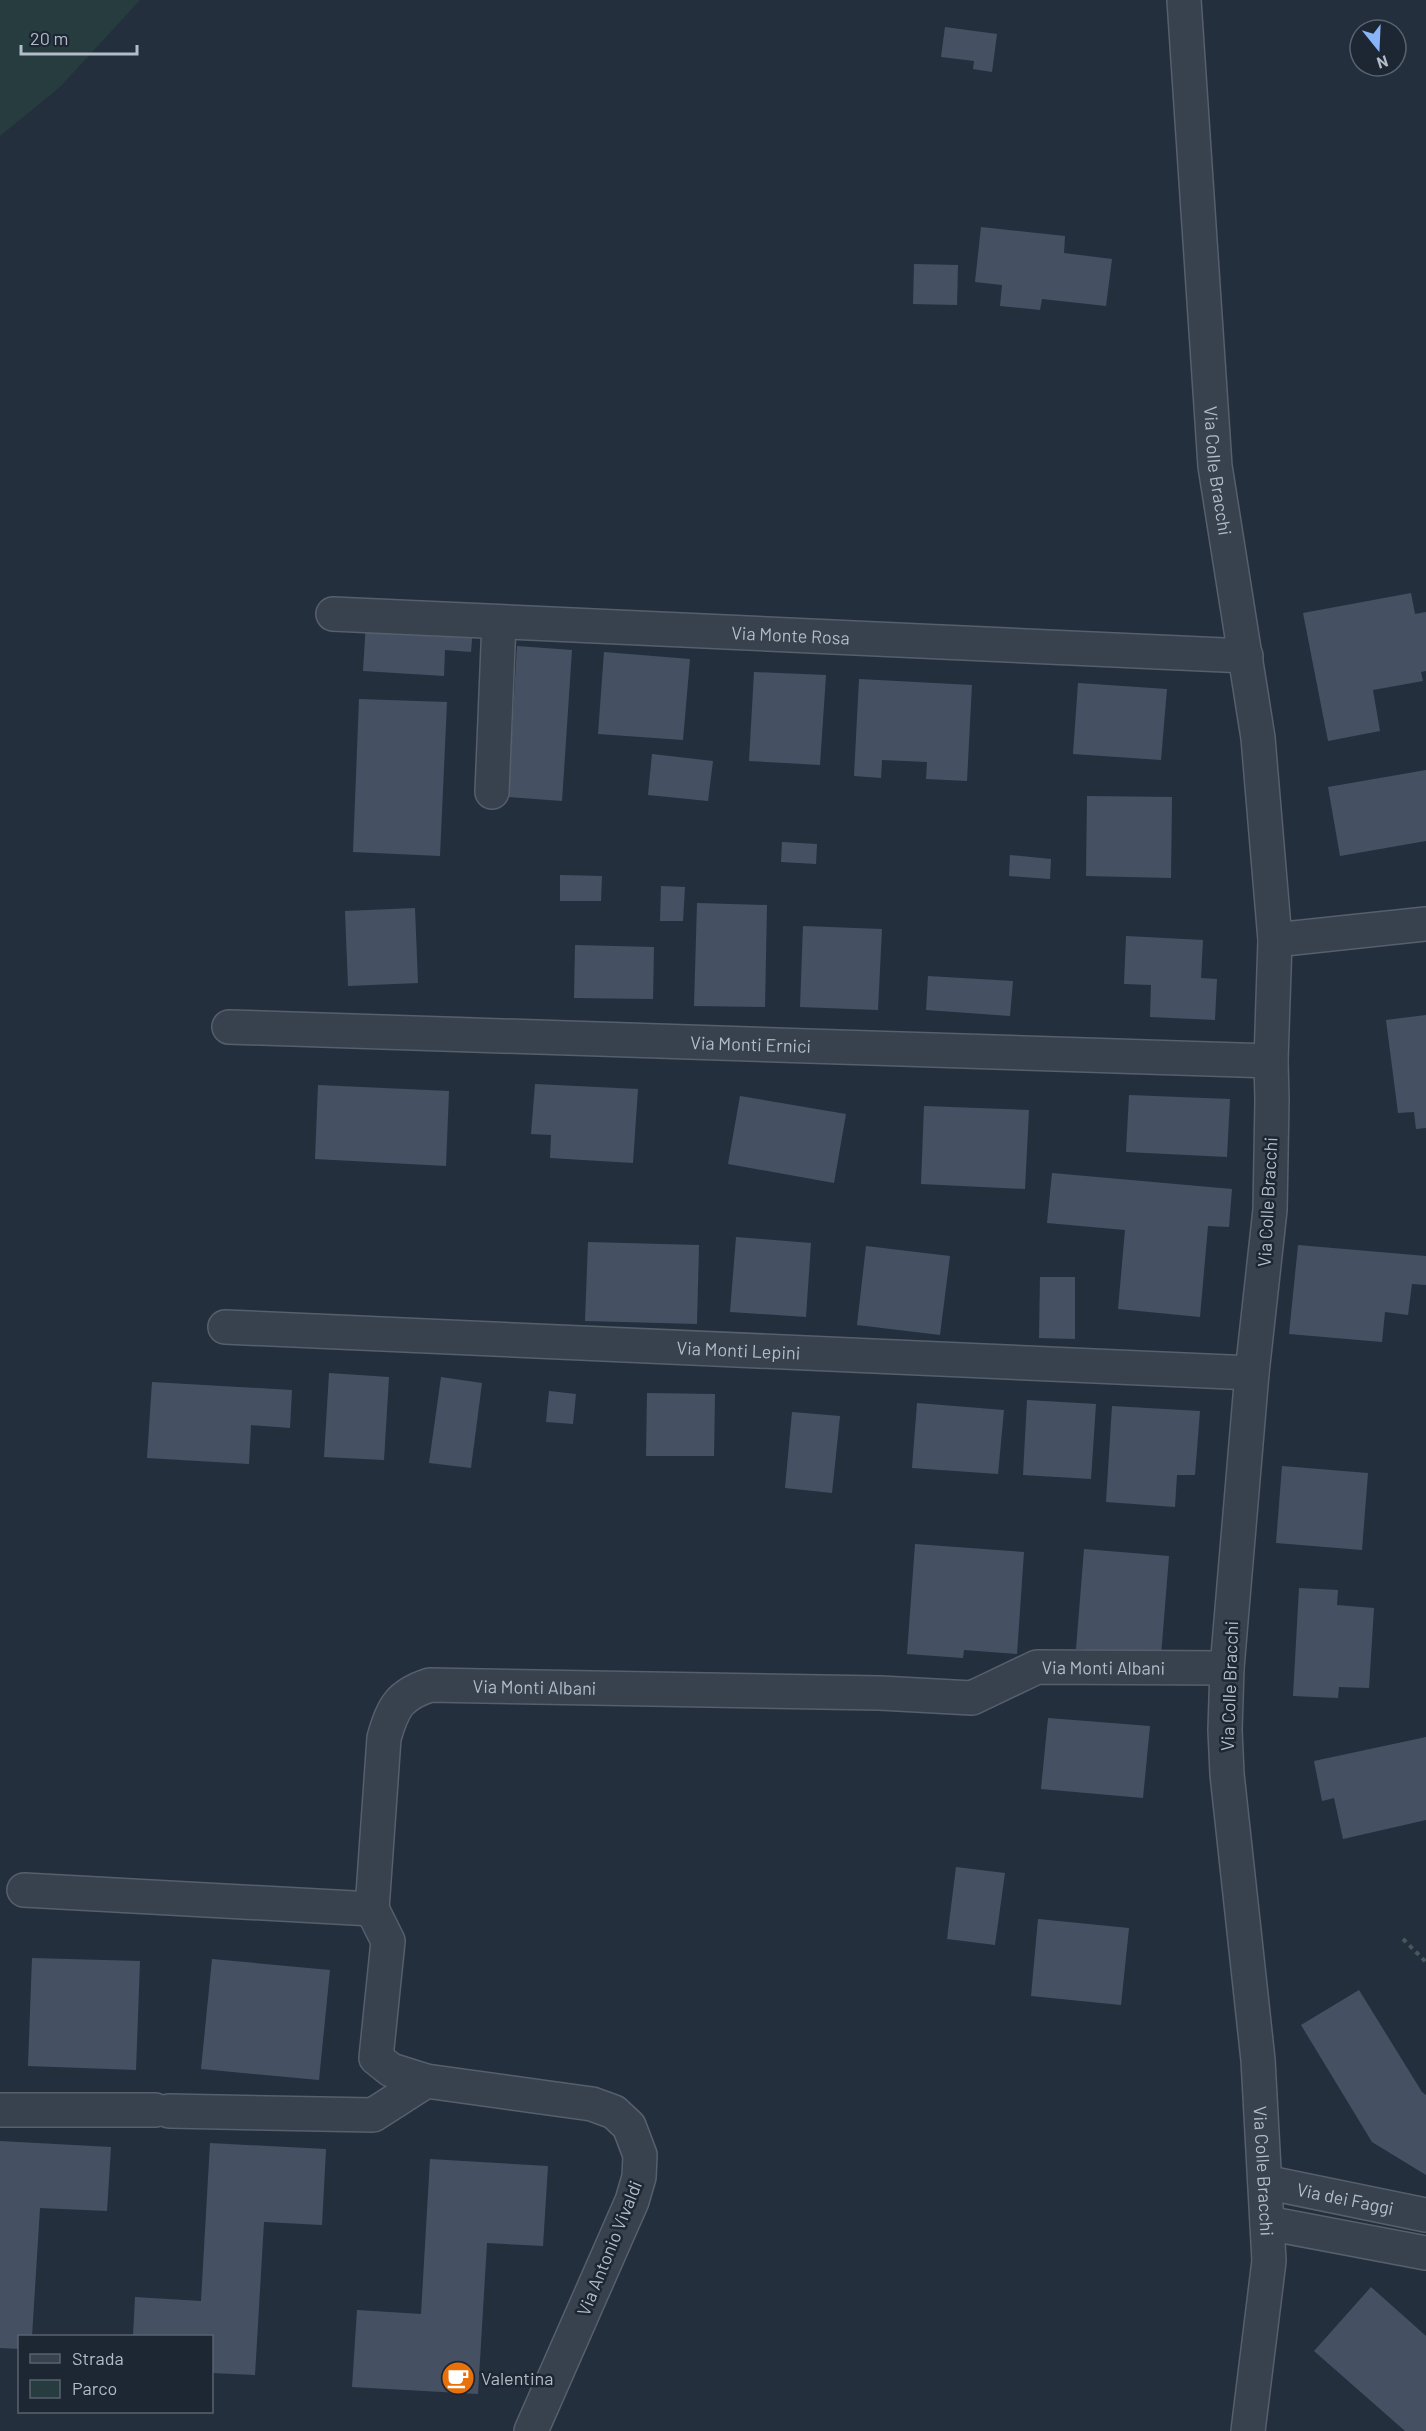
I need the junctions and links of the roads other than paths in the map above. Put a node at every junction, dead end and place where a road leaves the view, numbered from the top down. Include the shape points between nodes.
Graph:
1 (1184, 0) edge
2 (333, 614) dead end
3 (500, 622) junction
4 (1246, 656) junction
5 (492, 792) dead end
6 (1426, 924) edge
7 (1275, 940) junction
8 (229, 1027) dead end
9 (1271, 1060) junction
10 (225, 1327) dead end
11 (1252, 1373) junction
12 (1227, 1668) junction
13 (24, 1890) dead end
14 (372, 1909) junction
15 (426, 2081) junction
16 (0, 2110) edge
17 (1265, 2182) junction
18 (1426, 2215) edge
19 (1267, 2223) junction
20 (1426, 2253) edge
21 (531, 2431) edge
22 (1248, 2431) edge

1 - 4 street, Via Colle Bracchi via 1215,466
2 - 3 street, Via Monte Rosa
3 - 4 street, Via Monte Rosa
3 - 5 street
4 - 7 street, Via Colle Bracchi via 1258,738
6 - 7 street
7 - 9 street, Via Colle Bracchi
8 - 9 street, Via Monti Ernici
9 - 11 street, Via Colle Bracchi via 1270,1210
10 - 11 street, Via Monti Lepini
11 - 12 street, Via Colle Bracchi
12 - 14 street, Via Monti Albani via 1037,1667 972,1698 430,1685 402,1698 391,1714 384,1738
12 - 17 street, Via Colle Bracchi via 1227,1774 1258,2060
13 - 14 street
14 - 15 street, Via Antonio Vivaldi via 388,1941 376,2058 391,2070
15 - 16 street via 373,2115
15 - 21 street, Via Antonio Vivaldi via 592,2104 623,2119 638,2145 641,2166 632,2201
17 - 18 street, Via dei Faggi
17 - 19 street, Via Colle Bracchi
19 - 20 street
19 - 22 street, Via Colle Bracchi via 1269,2261

